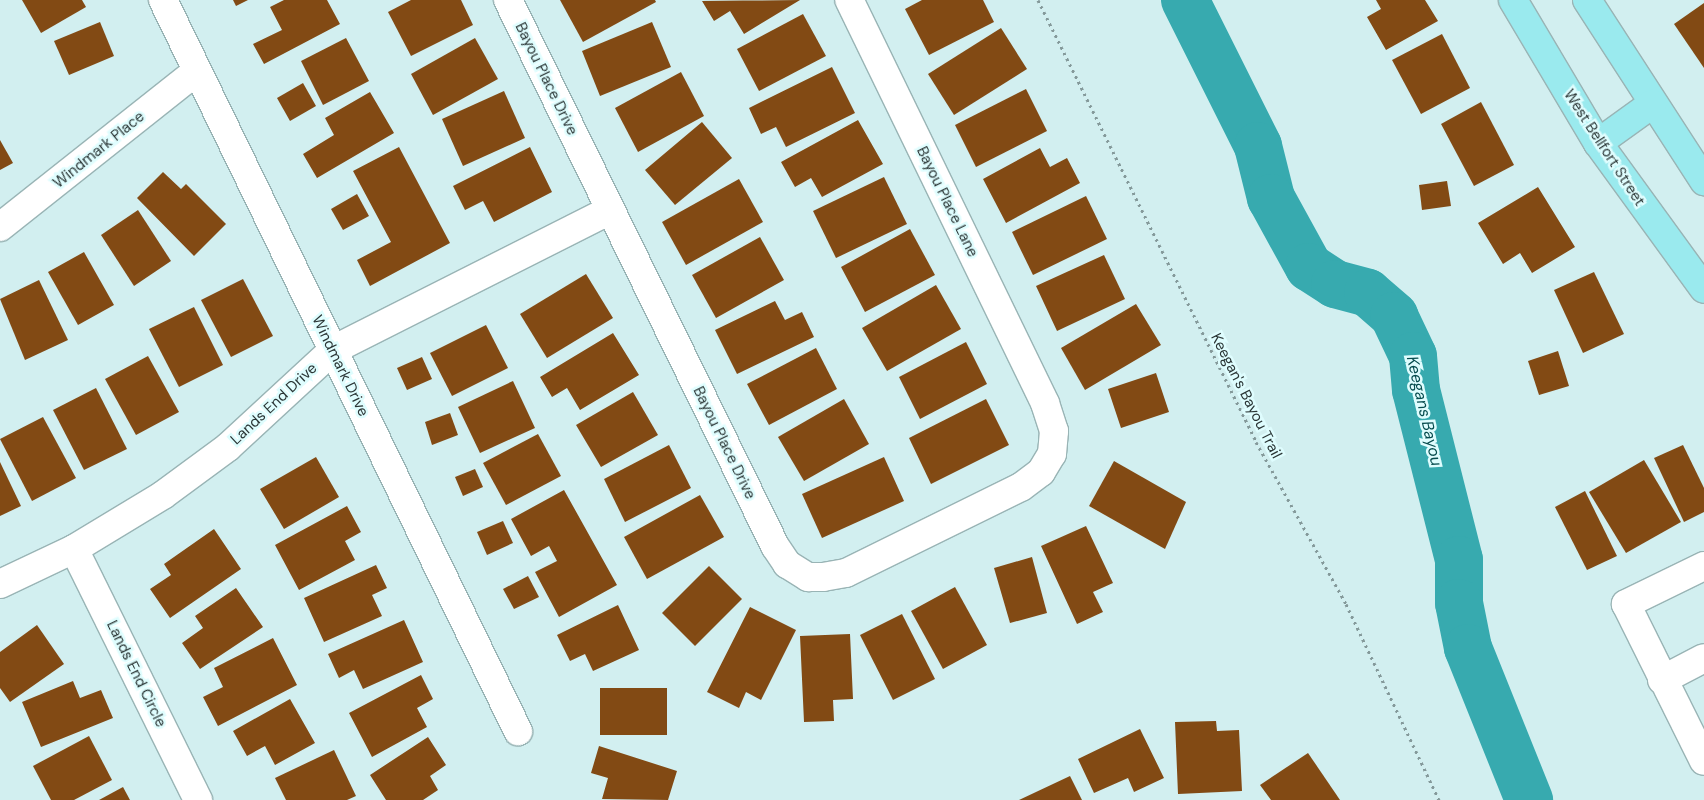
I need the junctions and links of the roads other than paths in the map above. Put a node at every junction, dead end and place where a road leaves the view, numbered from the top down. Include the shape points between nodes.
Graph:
1 (163, 0) edge
2 (508, 0) edge
3 (850, 0) edge
4 (1513, 0) edge
5 (1587, 0) edge
6 (197, 71) junction
7 (1652, 104) junction
8 (1598, 142) junction
9 (1704, 181) edge
10 (610, 210) junction
11 (0, 227) edge
12 (1704, 289) edge
13 (333, 350) junction
14 (1045, 403) joint
15 (74, 549) junction
16 (1704, 566) edge
17 (0, 584) edge
18 (1704, 658) edge
19 (1662, 680) junction
20 (518, 731) dead end
21 (1704, 761) edge
22 (198, 800) edge

1 - 6 street, Windmark Drive
2 - 10 street, Bayou Place Drive
3 - 14 street, Bayou Place Lane
4 - 8 main road, West Bellfort Street
5 - 7 main road
6 - 11 street, Windmark Place
6 - 13 street, Windmark Drive
7 - 8 main road
7 - 9 main road
8 - 12 main road, West Bellfort Street via 1672,251
10 - 13 street, Lands End Drive
10 - 14 street, Bayou Place Drive via 775,546 787,564 808,576 846,573 1028,482 1052,454 1054,432
13 - 15 street, Lands End Drive via 228,447 127,519
13 - 20 street, Windmark Drive
15 - 17 street, Lands End Drive
15 - 22 street, Lands End Circle
16 - 19 street via 1626,604
18 - 19 street
19 - 21 street

